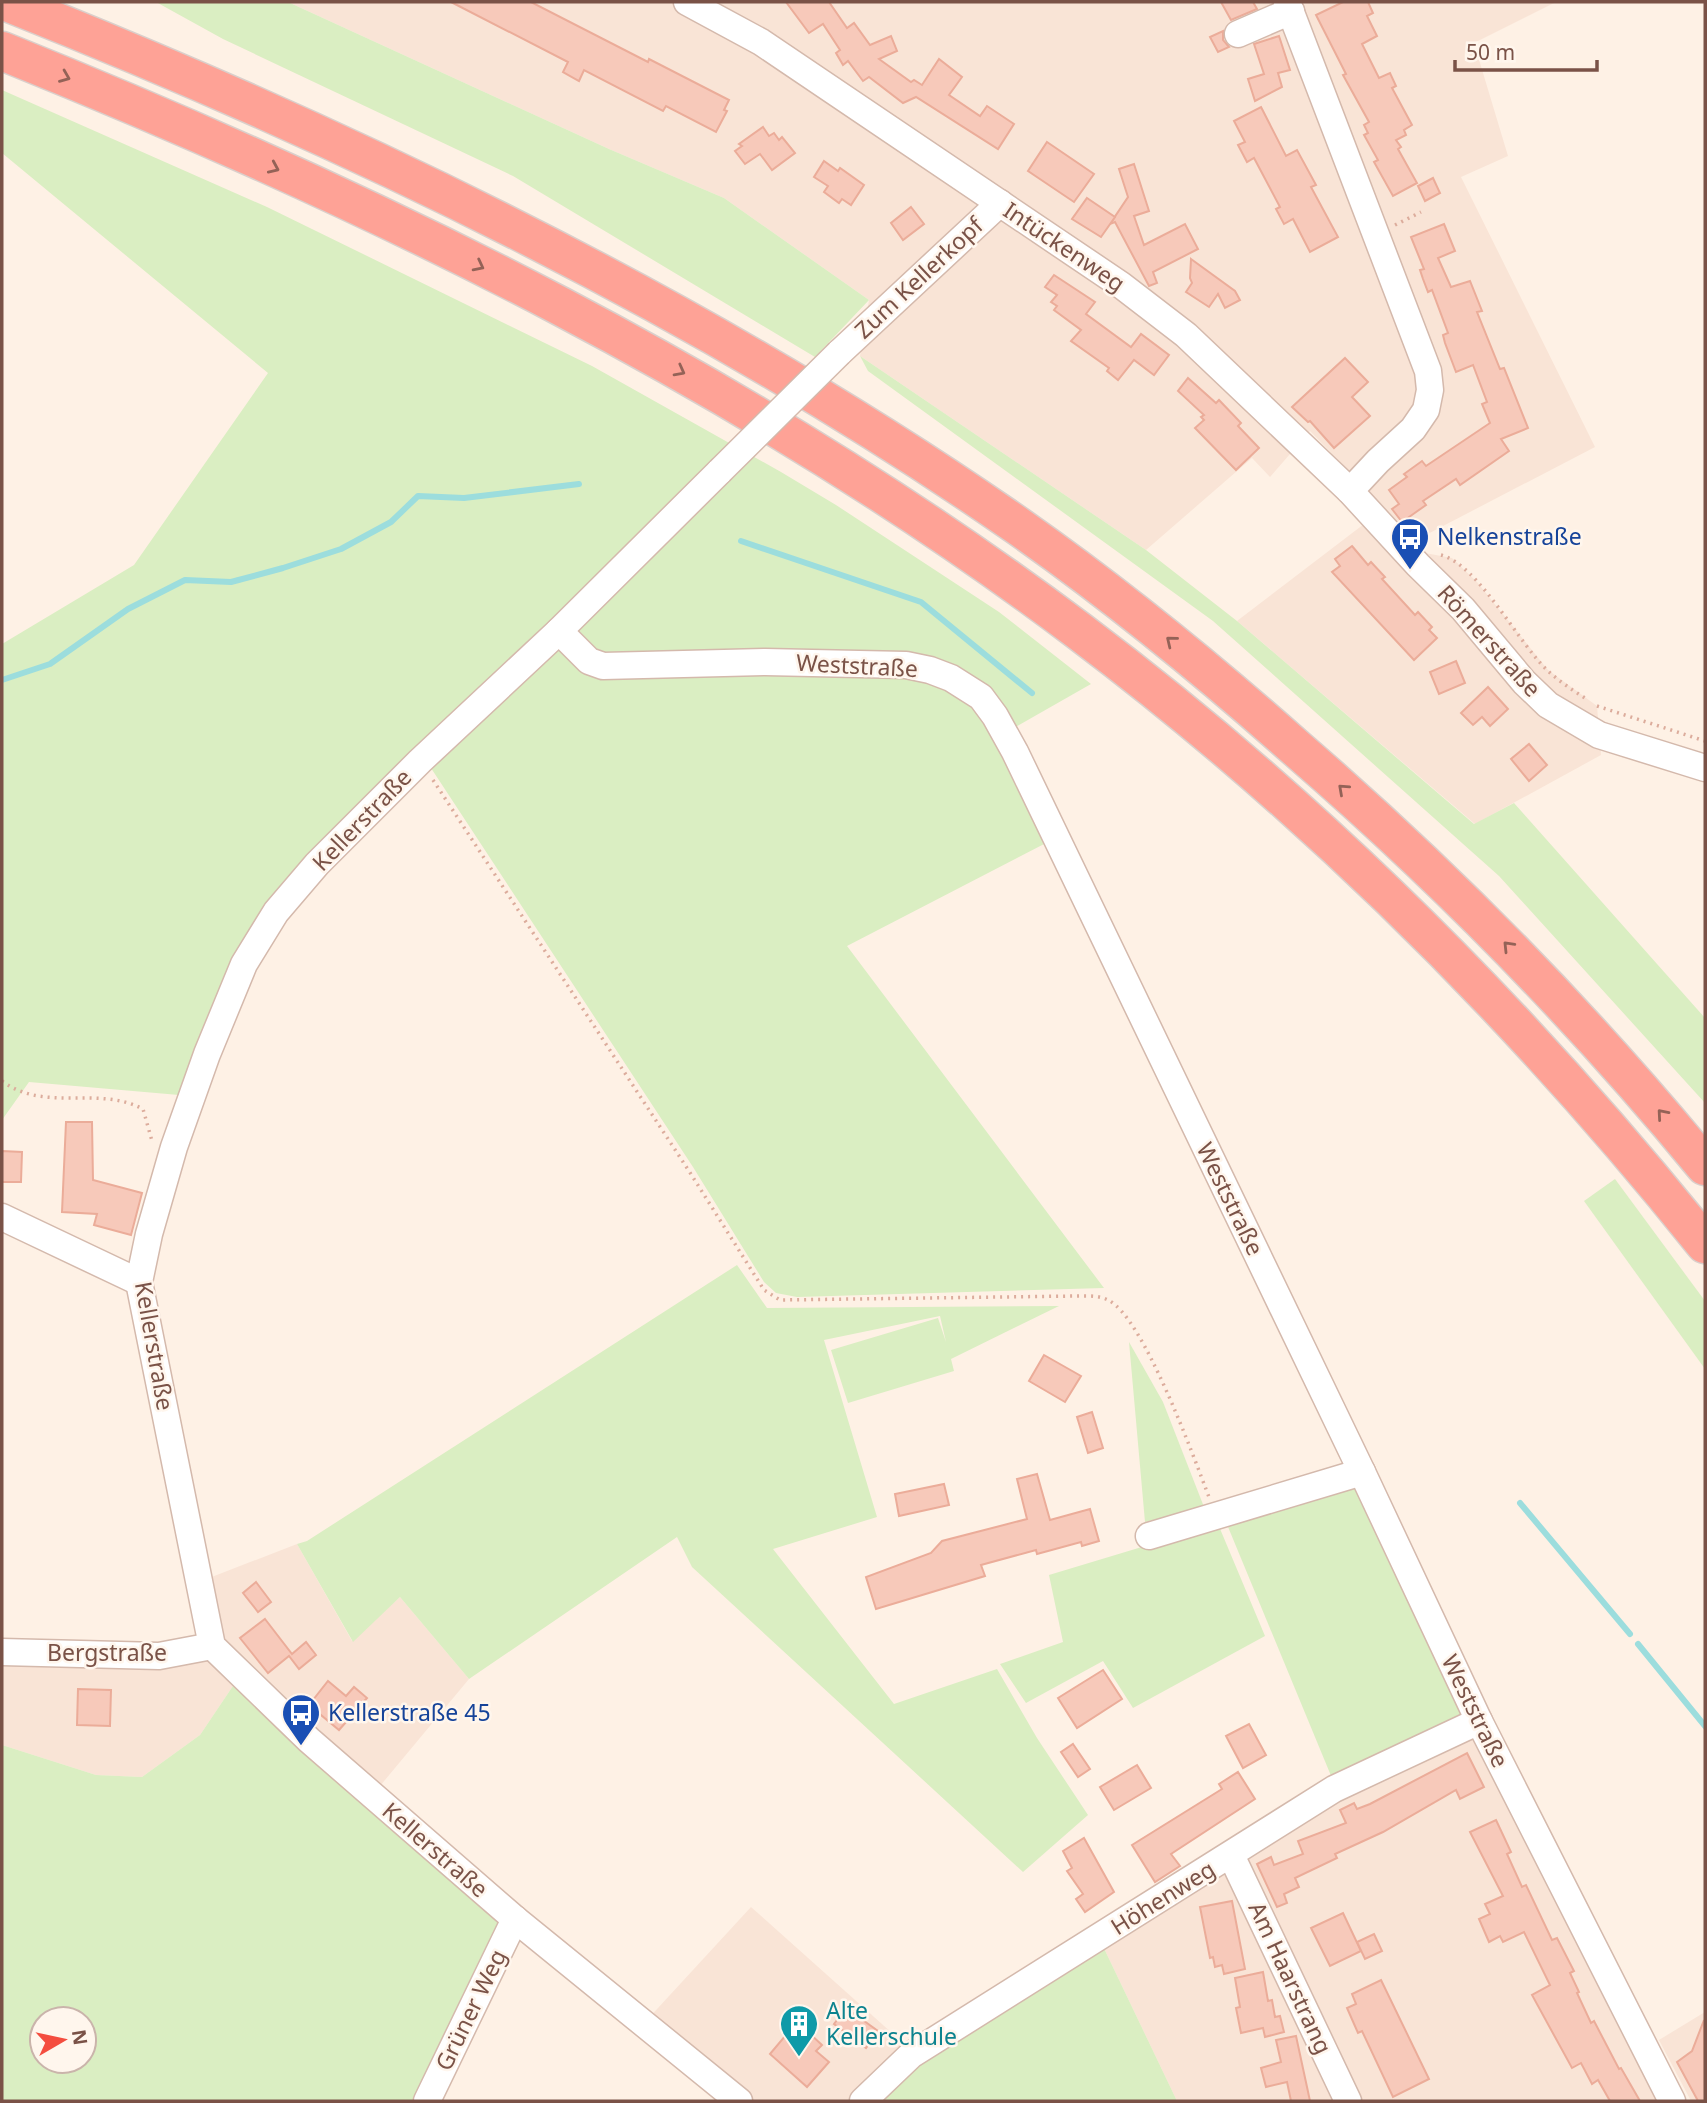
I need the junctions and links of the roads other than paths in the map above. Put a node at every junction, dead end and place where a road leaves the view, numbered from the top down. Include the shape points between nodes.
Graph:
1 (7, 2) edge
2 (687, 2) edge
3 (1289, 7) edge
4 (1238, 34) dead end
5 (2, 51) edge
6 (1000, 203) junction
7 (720, 471) joint
8 (1350, 491) junction
9 (1407, 553) joint
10 (559, 631) junction
11 (1705, 768) edge
12 (1705, 1166) edge
13 (2, 1217) edge
14 (1705, 1244) edge
15 (139, 1282) junction
16 (1362, 1472) junction
17 (1149, 1536) dead end
18 (212, 1646) junction
19 (2, 1652) edge
20 (1479, 1721) junction
21 (1231, 1855) junction
22 (515, 1919) junction
23 (427, 2101) edge
24 (739, 2101) edge
25 (863, 2101) edge
26 (1348, 2101) edge
27 (1672, 2101) edge

12 -> 1 highway via 1559,998 1451,889 1213,675 1019,527 814,396 567,257 424,183 142,55
2 - 6 street, Intückenweg via 761,42
3 - 4 street
3 - 8 street via 1428,371 1426,410 1413,429
5 -> 14 highway via 404,227 550,302 790,435 991,567 1175,706 1328,837 1528,1038 1636,1157
6 - 7 street, Zum Kellerkopf, bridge
6 - 8 street, Intückenweg via 1186,335
7 - 10 street, Kellerstraße
8 - 9 street, Intückenweg
9 - 11 street, Römerstraße via 1548,705 1599,735
10 - 15 street, Kellerstraße via 420,761 276,912 244,964 207,1054 174,1147
10 - 16 street, Weststraße via 589,660 603,666 906,665 951,678 981,697 1015,752
13 - 15 street
15 - 18 street, Kellerstraße
16 - 17 street
16 - 20 street, Weststraße
18 - 19 street, Bergstraße via 159,1656
18 - 22 street, Kellerstraße via 309,1740
20 - 21 street, Höhenweg via 1334,1789
20 - 27 street, Weststraße
21 - 25 street, Höhenweg via 911,2055
21 - 26 street, Am Haarstrang
22 - 23 street, Grüner Weg
22 - 24 street, Kellerstraße

